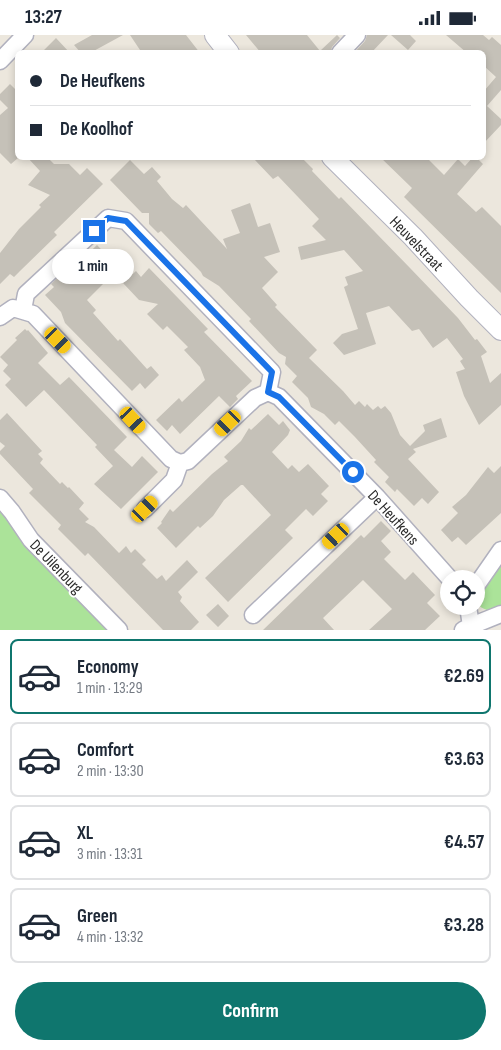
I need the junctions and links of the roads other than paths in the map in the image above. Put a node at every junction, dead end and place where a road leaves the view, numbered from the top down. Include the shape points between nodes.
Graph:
1 (25, 35) edge
2 (216, 35) edge
3 (357, 35) edge
4 (227, 50) edge
5 (343, 50) edge
6 (0, 61) edge
7 (335, 160) edge
8 (23, 310) junction
9 (0, 317) edge
10 (501, 330) edge
11 (268, 392) junction
12 (180, 463) junction
13 (377, 497) junction
14 (0, 498) edge
15 (145, 509) dead end
16 (501, 550) edge
17 (442, 570) edge
18 (485, 573) edge
19 (501, 614) edge
20 (253, 615) dead end
21 (468, 615) edge
22 (467, 628) edge
23 (119, 630) edge

1 - 6 street
2 - 4 street
3 - 5 street
7 - 10 street, Heuvelstraat
8 - 9 street via 13,308
8 - 11 street via 26,294 108,218 126,221 272,372
8 - 12 street via 33,314 171,459
11 - 12 street via 254,397 188,461
11 - 13 street, De Heufkens via 279,397
12 - 15 street via 174,480
13 - 17 street, De Heufkens
13 - 20 street
14 - 23 street, De Uilenburg via 31,540
16 - 18 street
19 - 22 street
21 - 22 street

